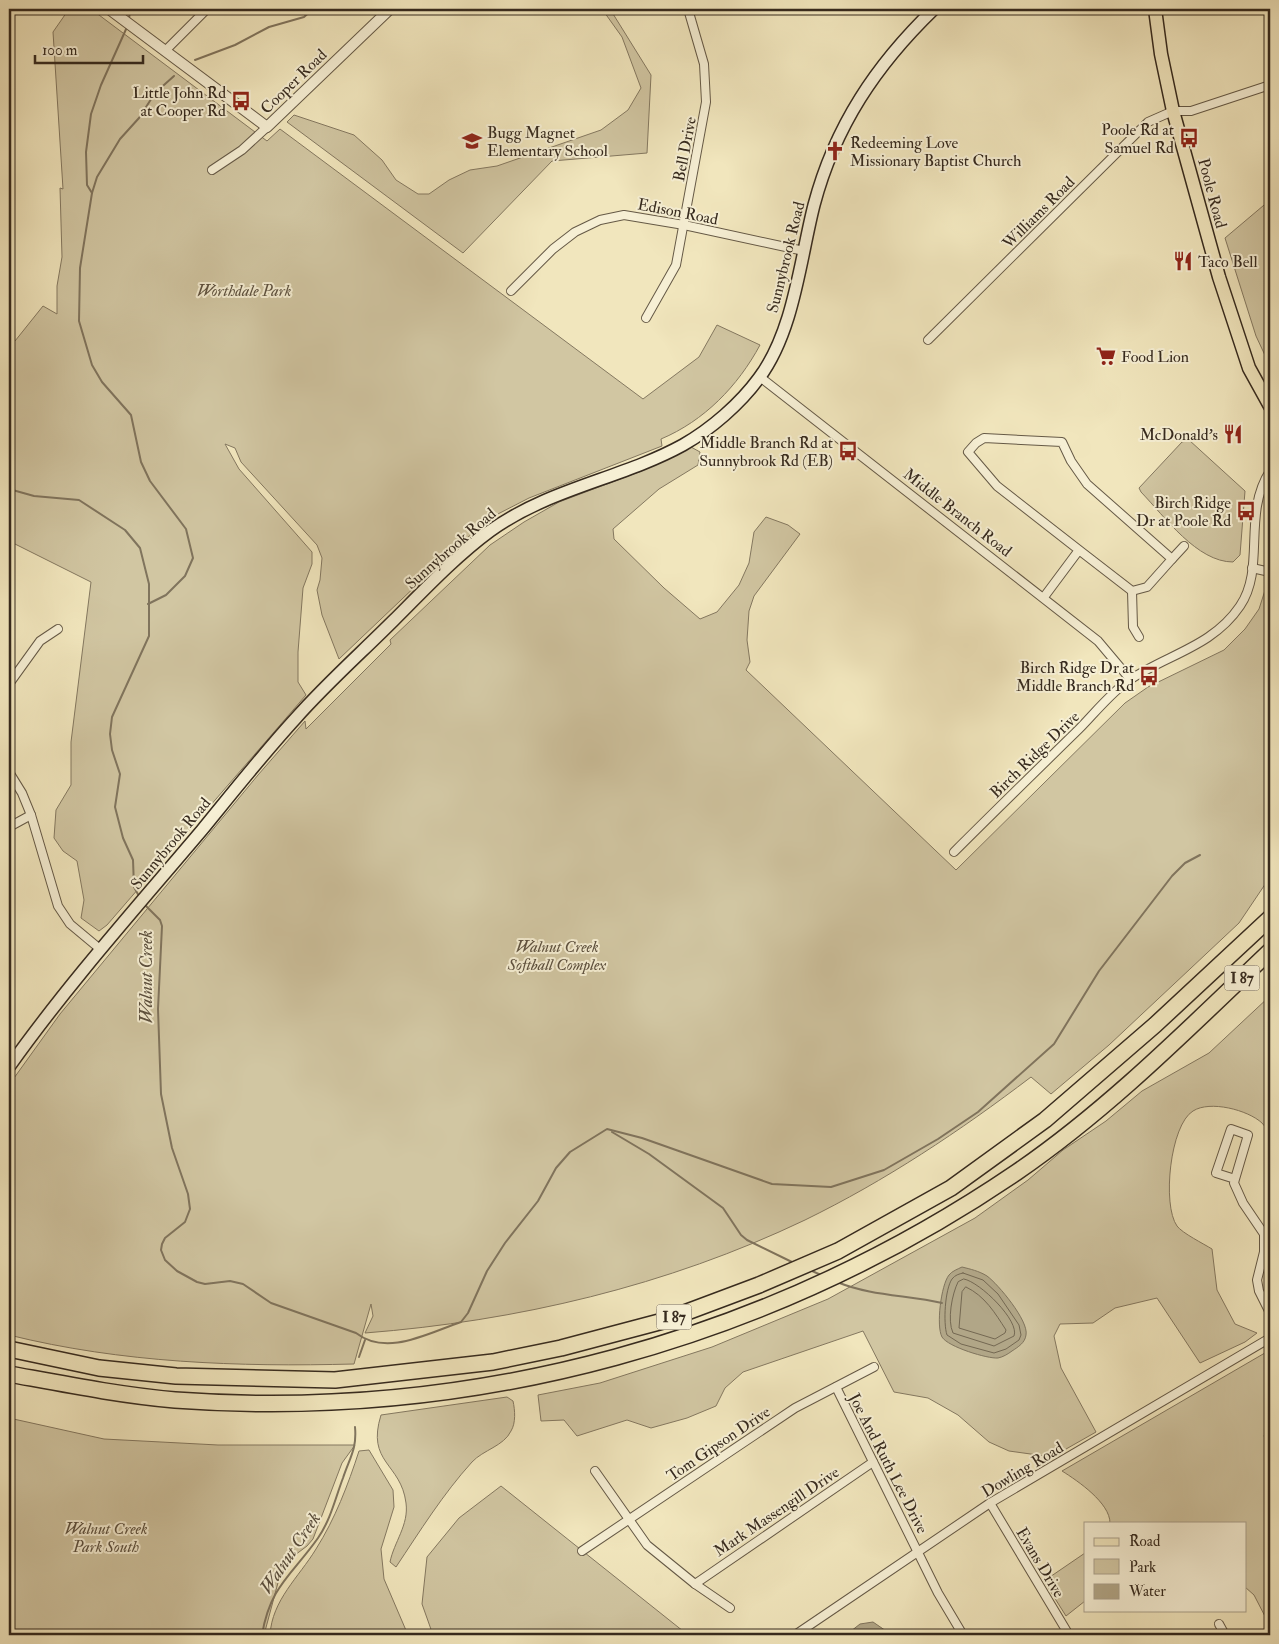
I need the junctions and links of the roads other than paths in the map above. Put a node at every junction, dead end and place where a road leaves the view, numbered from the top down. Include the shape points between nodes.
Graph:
1 (109, 9) edge
2 (208, 9) edge
3 (390, 9) edge
4 (699, 9) edge
5 (934, 9) edge
6 (1155, 9) edge
7 (690, 12) edge
8 (165, 51) junction
9 (1270, 85) edge
10 (1173, 111) junction
11 (267, 127) junction
12 (212, 170) dead end
13 (684, 224) junction
14 (804, 251) junction
15 (511, 291) dead end
16 (646, 318) dead end
17 (928, 340) dead end
18 (760, 377) junction
19 (1270, 406) edge
20 (1270, 471) edge
21 (1184, 546) dead end
22 (1079, 550) junction
23 (1172, 559) junction
24 (1252, 568) junction
25 (1270, 572) edge
26 (1132, 591) junction
27 (1044, 597) junction
28 (58, 628) dead end
29 (1139, 637) dead end
30 (1130, 679) junction
31 (9, 684) edge
32 (9, 772) edge
33 (31, 815) junction
34 (9, 827) edge
35 (954, 852) dead end
36 (1270, 906) edge
37 (1270, 918) edge
38 (100, 949) junction
39 (1270, 950) edge
40 (1232, 953) junction
41 (1270, 965) edge
42 (1213, 1005) junction
43 (9, 1067) edge
44 (1236, 1179) junction
45 (1270, 1313) edge
46 (1270, 1338) edge
47 (9, 1350) edge
48 (874, 1368) dead end
49 (9, 1374) edge
50 (836, 1386) junction
51 (873, 1462) junction
52 (596, 1471) dead end
53 (990, 1503) junction
54 (628, 1520) junction
55 (582, 1551) dead end
56 (918, 1552) junction
57 (695, 1584) junction
58 (730, 1608) dead end
59 (1219, 1624) dead end
60 (795, 1635) edge
61 (964, 1635) edge
62 (1069, 1635) edge
63 (1226, 1635) edge

1 - 8 street
2 - 8 street
3 - 11 street, Cooper Road
4 - 7 street
5 - 14 main road, Sunnybrook Road via 893,52 847,117 831,151
6 - 10 main road, Poole Road
7 - 13 street, Bell Drive via 704,64 706,102
8 - 11 street
9 - 10 street, Williams Road via 1191,111
10 - 17 street, Williams Road via 1148,122
10 - 19 main road, Poole Road via 1231,317 1249,368
11 - 12 street, Cooper Road via 242,150
13 - 14 street, Edison Road
13 - 15 street, Edison Road via 624,215 600,220 575,232 552,249
13 - 16 street, Bell Drive via 676,265
14 - 18 main road, Sunnybrook Road via 789,314
18 - 27 street, Middle Branch Road
18 - 38 main road, Sunnybrook Road via 736,404 684,444 553,496 489,532 297,717
20 - 24 street, Birch Ridge Drive via 1256,508
21 - 23 street
22 - 23 street via 997,486 968,452 976,443 984,438 1062,442 1088,484
22 - 26 street
22 - 27 street
23 - 26 street via 1147,587
24 - 25 street
24 - 30 street, Birch Ridge Drive via 1241,604 1226,624 1203,643
26 - 29 street via 1134,627
27 - 30 street, Middle Branch Road via 1098,641
28 - 31 street via 40,641
30 - 35 street, Birch Ridge Drive
32 - 33 street
33 - 34 street
33 - 38 street via 58,906 70,924
36 - 40 highway
37 - 40 highway, I 87
38 - 43 main road, Sunnybrook Road
39 - 42 highway, I 87
40 - 47 highway, I 87 via 1155,1025 1044,1120 951,1188 838,1251 663,1321 493,1362 335,1380 176,1376 99,1368
41 - 42 highway
42 - 49 highway, I 87 via 1050,1147 948,1216 794,1296 631,1355 500,1384 360,1400 173,1400
44 - 44 street via 1216,1172 1230,1129 1248,1135
44 - 45 street via 1234,1183 1264,1234 1264,1252 1257,1280
46 - 53 street, Dowling Road
48 - 50 street, Tom Gipson Drive
50 - 51 street, Joe And Ruth Lee Drive
50 - 54 street, Tom Gipson Drive via 795,1408
51 - 56 street, Joe And Ruth Lee Drive
51 - 57 street, Mark Massengill Drive
52 - 54 street
53 - 56 street, Dowling Road
53 - 62 street, Evans Drive
54 - 55 street, Tom Gipson Drive
54 - 57 street via 647,1545
56 - 60 street, Dowling Road
56 - 61 street, Joe And Ruth Lee Drive
57 - 58 street
59 - 63 street

